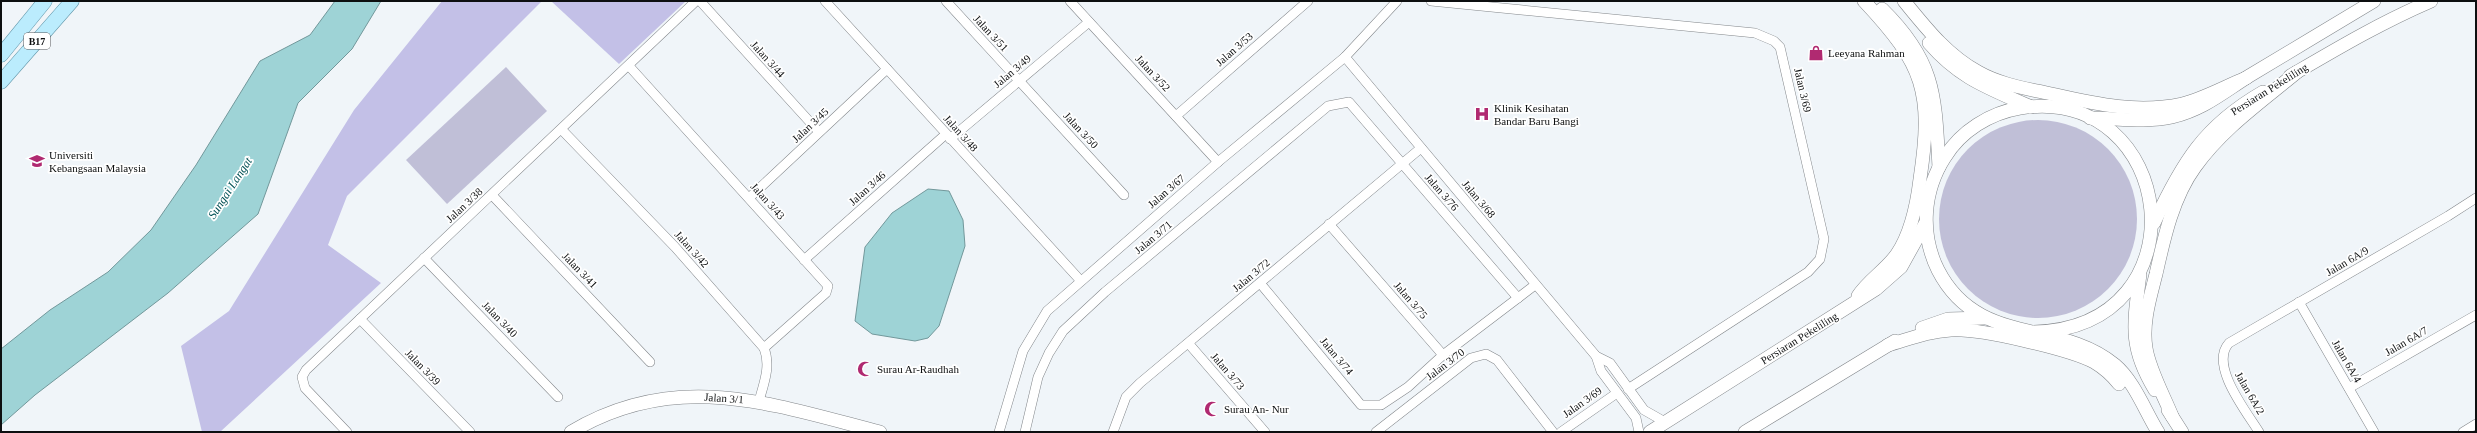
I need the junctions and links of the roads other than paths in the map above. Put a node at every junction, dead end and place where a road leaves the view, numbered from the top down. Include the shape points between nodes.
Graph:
1 (45, 1) edge
2 (72, 1) edge
3 (696, 1) edge
4 (700, 1) edge
5 (825, 1) edge
6 (946, 1) edge
7 (1070, 1) edge
8 (1308, 1) edge
9 (1397, 1) edge
10 (1431, 1) edge
11 (1864, 1) edge
12 (1874, 1) edge
13 (1895, 1) edge
14 (1904, 1) edge
15 (2374, 1) edge
16 (2431, 1) edge
17 (1089, 22) junction
18 (1, 55) edge
19 (1345, 57) junction
20 (629, 66) junction
21 (887, 69) junction
22 (2297, 72) junction
23 (2246, 78) junction
24 (1019, 81) junction
25 (1, 82) edge
26 (1349, 102) joint
27 (2031, 107) junction
28 (1176, 116) junction
29 (2089, 118) junction
30 (562, 130) junction
31 (819, 132) junction
32 (948, 136) junction
33 (1421, 148) junction
34 (1218, 162) junction
35 (1401, 163) junction
36 (1939, 167) junction
37 (492, 195) junction
38 (1124, 195) dead end
39 (749, 198) junction
40 (2476, 198) edge
41 (1926, 222) junction
42 (1330, 224) junction
43 (2152, 227) junction
44 (424, 258) junction
45 (804, 260) junction
46 (2140, 271) junction
47 (1080, 280) junction
48 (1260, 283) junction
49 (1535, 285) junction
50 (1518, 298) junction
51 (2299, 302) junction
52 (1853, 304) junction
53 (2476, 315) edge
54 (1985, 318) junction
55 (360, 319) junction
56 (2034, 332) junction
57 (2229, 343) joint
58 (1189, 344) junction
59 (1888, 345) junction
60 (764, 348) junction
61 (1443, 356) junction
62 (1596, 356) junction
63 (650, 362) dead end
64 (2349, 388) junction
65 (1628, 389) junction
66 (1617, 392) junction
67 (558, 397) dead end
68 (759, 401) junction
69 (2172, 416) junction
70 (1665, 422) junction
71 (2476, 424) edge
72 (875, 431) edge
73 (347, 432) edge
74 (470, 432) edge
75 (570, 432) edge
76 (999, 432) edge
77 (1025, 432) edge
78 (1113, 432) edge
79 (1265, 432) edge
80 (1376, 432) edge
81 (1553, 432) edge
82 (1560, 432) edge
83 (1639, 432) edge
84 (1650, 432) edge
85 (1745, 432) edge
86 (2158, 432) edge
87 (2182, 432) edge
88 (2259, 432) edge
89 (2374, 432) edge
90 (2463, 432) edge

1 - 18 main road, B17
2 - 25 main road, B17
3 - 20 street, Jalan 3/38
4 - 31 street, Jalan 3/44
5 - 21 street, Jalan 3/48
6 - 24 street, Jalan 3/51
7 - 17 street, Jalan 3/52
8 - 28 street, Jalan 3/53
9 - 19 street, Jalan 3/67
10 - 65 street, Jalan 3/69 via 1755,33 1774,41 1780,48 1824,238 1820,259 1808,272
11 - 52 main road via 1886,24 1909,56 1921,83 1926,114 1926,138 1918,195 1906,238 1897,254 1883,271 1864,287
12 - 36 main road via 1900,27 1924,62 1934,94
13 - 27 main road via 1941,56 1957,71 1974,82
14 - 23 main road via 1952,54 1978,72 2007,85 2105,106 2138,109 2183,104
15 - 23 main road, Persiaran Pekeliling
16 - 22 main road, Persiaran Pekeliling via 2355,36
17 - 24 street, Jalan 3/49
17 - 28 street, Jalan 3/52
19 - 33 street, Jalan 3/68
19 - 34 street, Jalan 3/67
20 - 30 street, Jalan 3/38
20 - 39 street, Jalan 3/43
21 - 31 street, Jalan 3/45
21 - 32 street, Jalan 3/48
22 - 43 main road, Persiaran Pekeliling via 2227,115 2196,146 2171,186
22 - 69 main road via 2235,122 2194,168 2180,194 2164,238 2145,320 2145,334 2146,350
23 - 29 main road, Persiaran Pekeliling via 2211,102 2170,117
24 - 32 street, Jalan 3/49
24 - 38 street, Jalan 3/50
26 - 35 street, Jalan 3/76
26 - 77 street, Jalan 3/71 via 1328,106 1105,292 1063,331 1038,377
27 - 29 main road via 2061,108
27 - 36 main road via 2012,110 1977,125 1949,151
28 - 34 street, Jalan 3/52
29 - 43 main road via 2114,134 2138,163 2150,198
30 - 37 street, Jalan 3/38
30 - 60 street, Jalan 3/42 via 675,247
31 - 39 street, Jalan 3/45
32 - 45 street, Jalan 3/46
32 - 47 street, Jalan 3/48
33 - 35 street, Jalan 3/72
33 - 49 street, Jalan 3/68
34 - 47 street, Jalan 3/67
35 - 42 street, Jalan 3/72
35 - 50 street, Jalan 3/76
36 - 41 main road via 1928,197
37 - 44 street, Jalan 3/38
37 - 63 street, Jalan 3/41
39 - 45 street, Jalan 3/43
40 - 51 street, Jalan 6A/9
41 - 52 main road, Persiaran Pekeliling via 1901,267 1881,285
41 - 54 main road via 1932,255 1947,285 1970,309
42 - 48 street, Jalan 3/72
42 - 61 street, Jalan 3/75
43 - 46 main road via 2149,250
44 - 55 street, Jalan 3/38
44 - 67 street, Jalan 3/40
45 - 60 street, Jalan 3/43 via 828,286 826,293
46 - 56 main road via 2131,286 2104,312 2071,328
46 - 69 main road via 2134,322 2136,349 2145,373
47 - 76 street, Jalan 3/67 via 1047,311 1023,351
48 - 58 street, Jalan 3/72
48 - 61 street, Jalan 3/74 via 1361,405 1381,405 1408,387
49 - 50 street
49 - 62 street, Jalan 3/68
50 - 61 street
51 - 57 street, Jalan 6A/9
51 - 64 street, Jalan 6A/4
52 - 70 main road, Persiaran Pekeliling
53 - 64 street, Jalan 6A/7
54 - 56 main road via 2009,328
54 - 59 main road via 1948,319 1914,330
55 - 73 street, Jalan 3/38 via 306,370 302,377 305,388
55 - 74 street, Jalan 3/39
56 - 86 main road via 2086,348 2117,367
57 - 88 street, Jalan 6A/2 via 2222,354 2224,372
58 - 78 street, Jalan 3/72 via 1126,397
58 - 79 street, Jalan 3/73
59 - 85 main road
59 - 86 main road via 1930,332 1952,330 1974,331 2073,353 2094,362 2111,374
60 - 68 street, Jalan 3/42 via 768,367
62 - 65 street, Jalan 3/68 via 1610,362
62 - 66 street, Jalan 3/68 via 1601,371
64 - 89 street, Jalan 6A/4
65 - 70 street, Jalan 3/68 via 1644,410
66 - 82 street, Jalan 3/69
66 - 83 street, Jalan 3/68 via 1636,418
68 - 72 main road, Jalan 3/1
68 - 75 main road, Jalan 3/1 via 714,396 654,401 595,419
69 - 87 main road
70 - 84 main road, Persiaran Pekeliling
71 - 90 street
80 - 81 street, Jalan 3/70 via 1472,358 1486,354 1497,360

